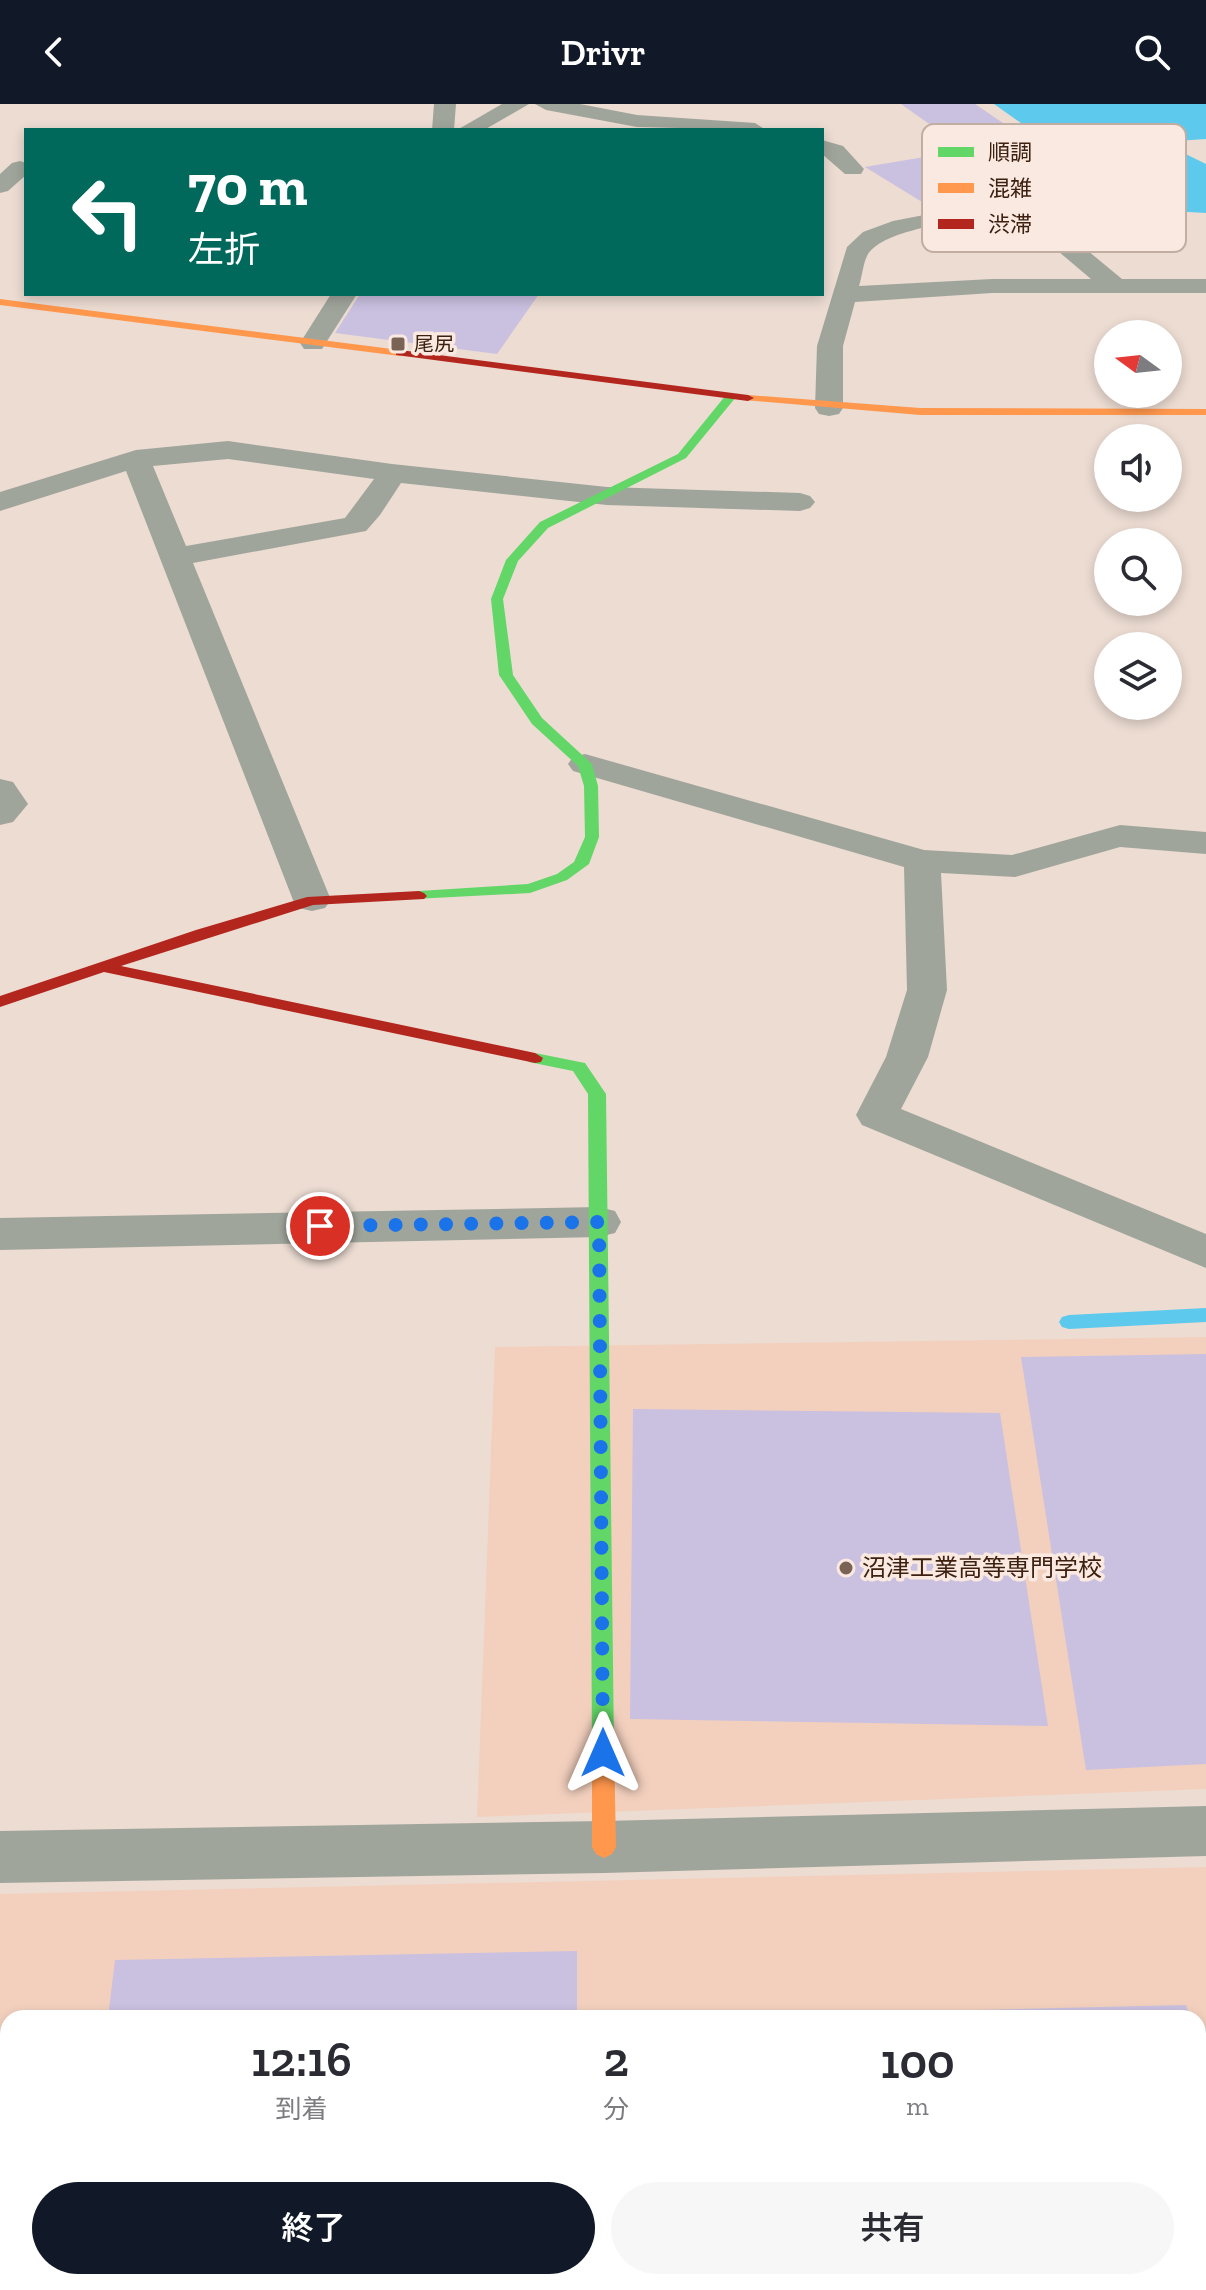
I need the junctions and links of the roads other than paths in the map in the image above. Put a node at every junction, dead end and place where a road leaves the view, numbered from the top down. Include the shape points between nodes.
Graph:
1 (445, 104) edge
2 (518, 104) edge
3 (546, 104) edge
4 (743, 104) edge
5 (443, 128) edge
6 (472, 128) edge
7 (732, 128) edge
8 (746, 128) edge
9 (824, 148) edge
10 (20, 168) dead end
11 (853, 169) dead end
12 (0, 186) edge
13 (922, 222) edge
14 (1074, 252) edge
15 (1113, 284) junction
16 (1206, 286) edge
17 (843, 295) junction
18 (343, 296) edge
19 (0, 302) edge
20 (313, 343) junction
21 (730, 397) junction
22 (829, 408) junction
23 (1206, 412) edge
24 (136, 459) junction
25 (392, 473) junction
26 (607, 496) junction
27 (0, 502) edge
28 (800, 502) dead end
29 (175, 557) junction
30 (585, 764) junction
31 (0, 790) edge
32 (0, 814) edge
33 (1206, 843) edge
34 (922, 861) junction
35 (312, 900) junction
36 (103, 967) junction
37 (0, 1002) edge
38 (599, 1222) junction
39 (0, 1234) edge
40 (1206, 1252) edge
41 (1206, 1831) edge
42 (604, 1847) junction
43 (0, 1857) edge

1 - 5 street
2 - 6 street
3 - 7 street via 637,121
4 - 8 street
9 - 11 street
10 - 12 street
13 - 17 street via 871,237 856,252
14 - 15 street
15 - 16 street
15 - 17 street
17 - 22 street via 830,346
18 - 20 street
19 - 20 street
20 - 21 street
21 - 22 street
21 - 26 street via 682,456
22 - 23 street via 960,415
24 - 25 street via 228,450
24 - 27 street
24 - 29 street
25 - 26 street
25 - 29 street via 355,525
26 - 28 street
26 - 30 street via 544,525 512,560 497,599 506,675 537,721
29 - 35 street
30 - 34 street
30 - 35 street via 592,837 581,864 562,877 530,888 459,895
31 - 32 street via 10,804
33 - 34 street via 1120,836 1015,866
34 - 40 street via 927,990 907,1057 877,1115
35 - 36 street
36 - 37 street
36 - 38 street via 579,1067 597,1094
38 - 39 street
38 - 42 street
41 - 42 street
42 - 43 street

